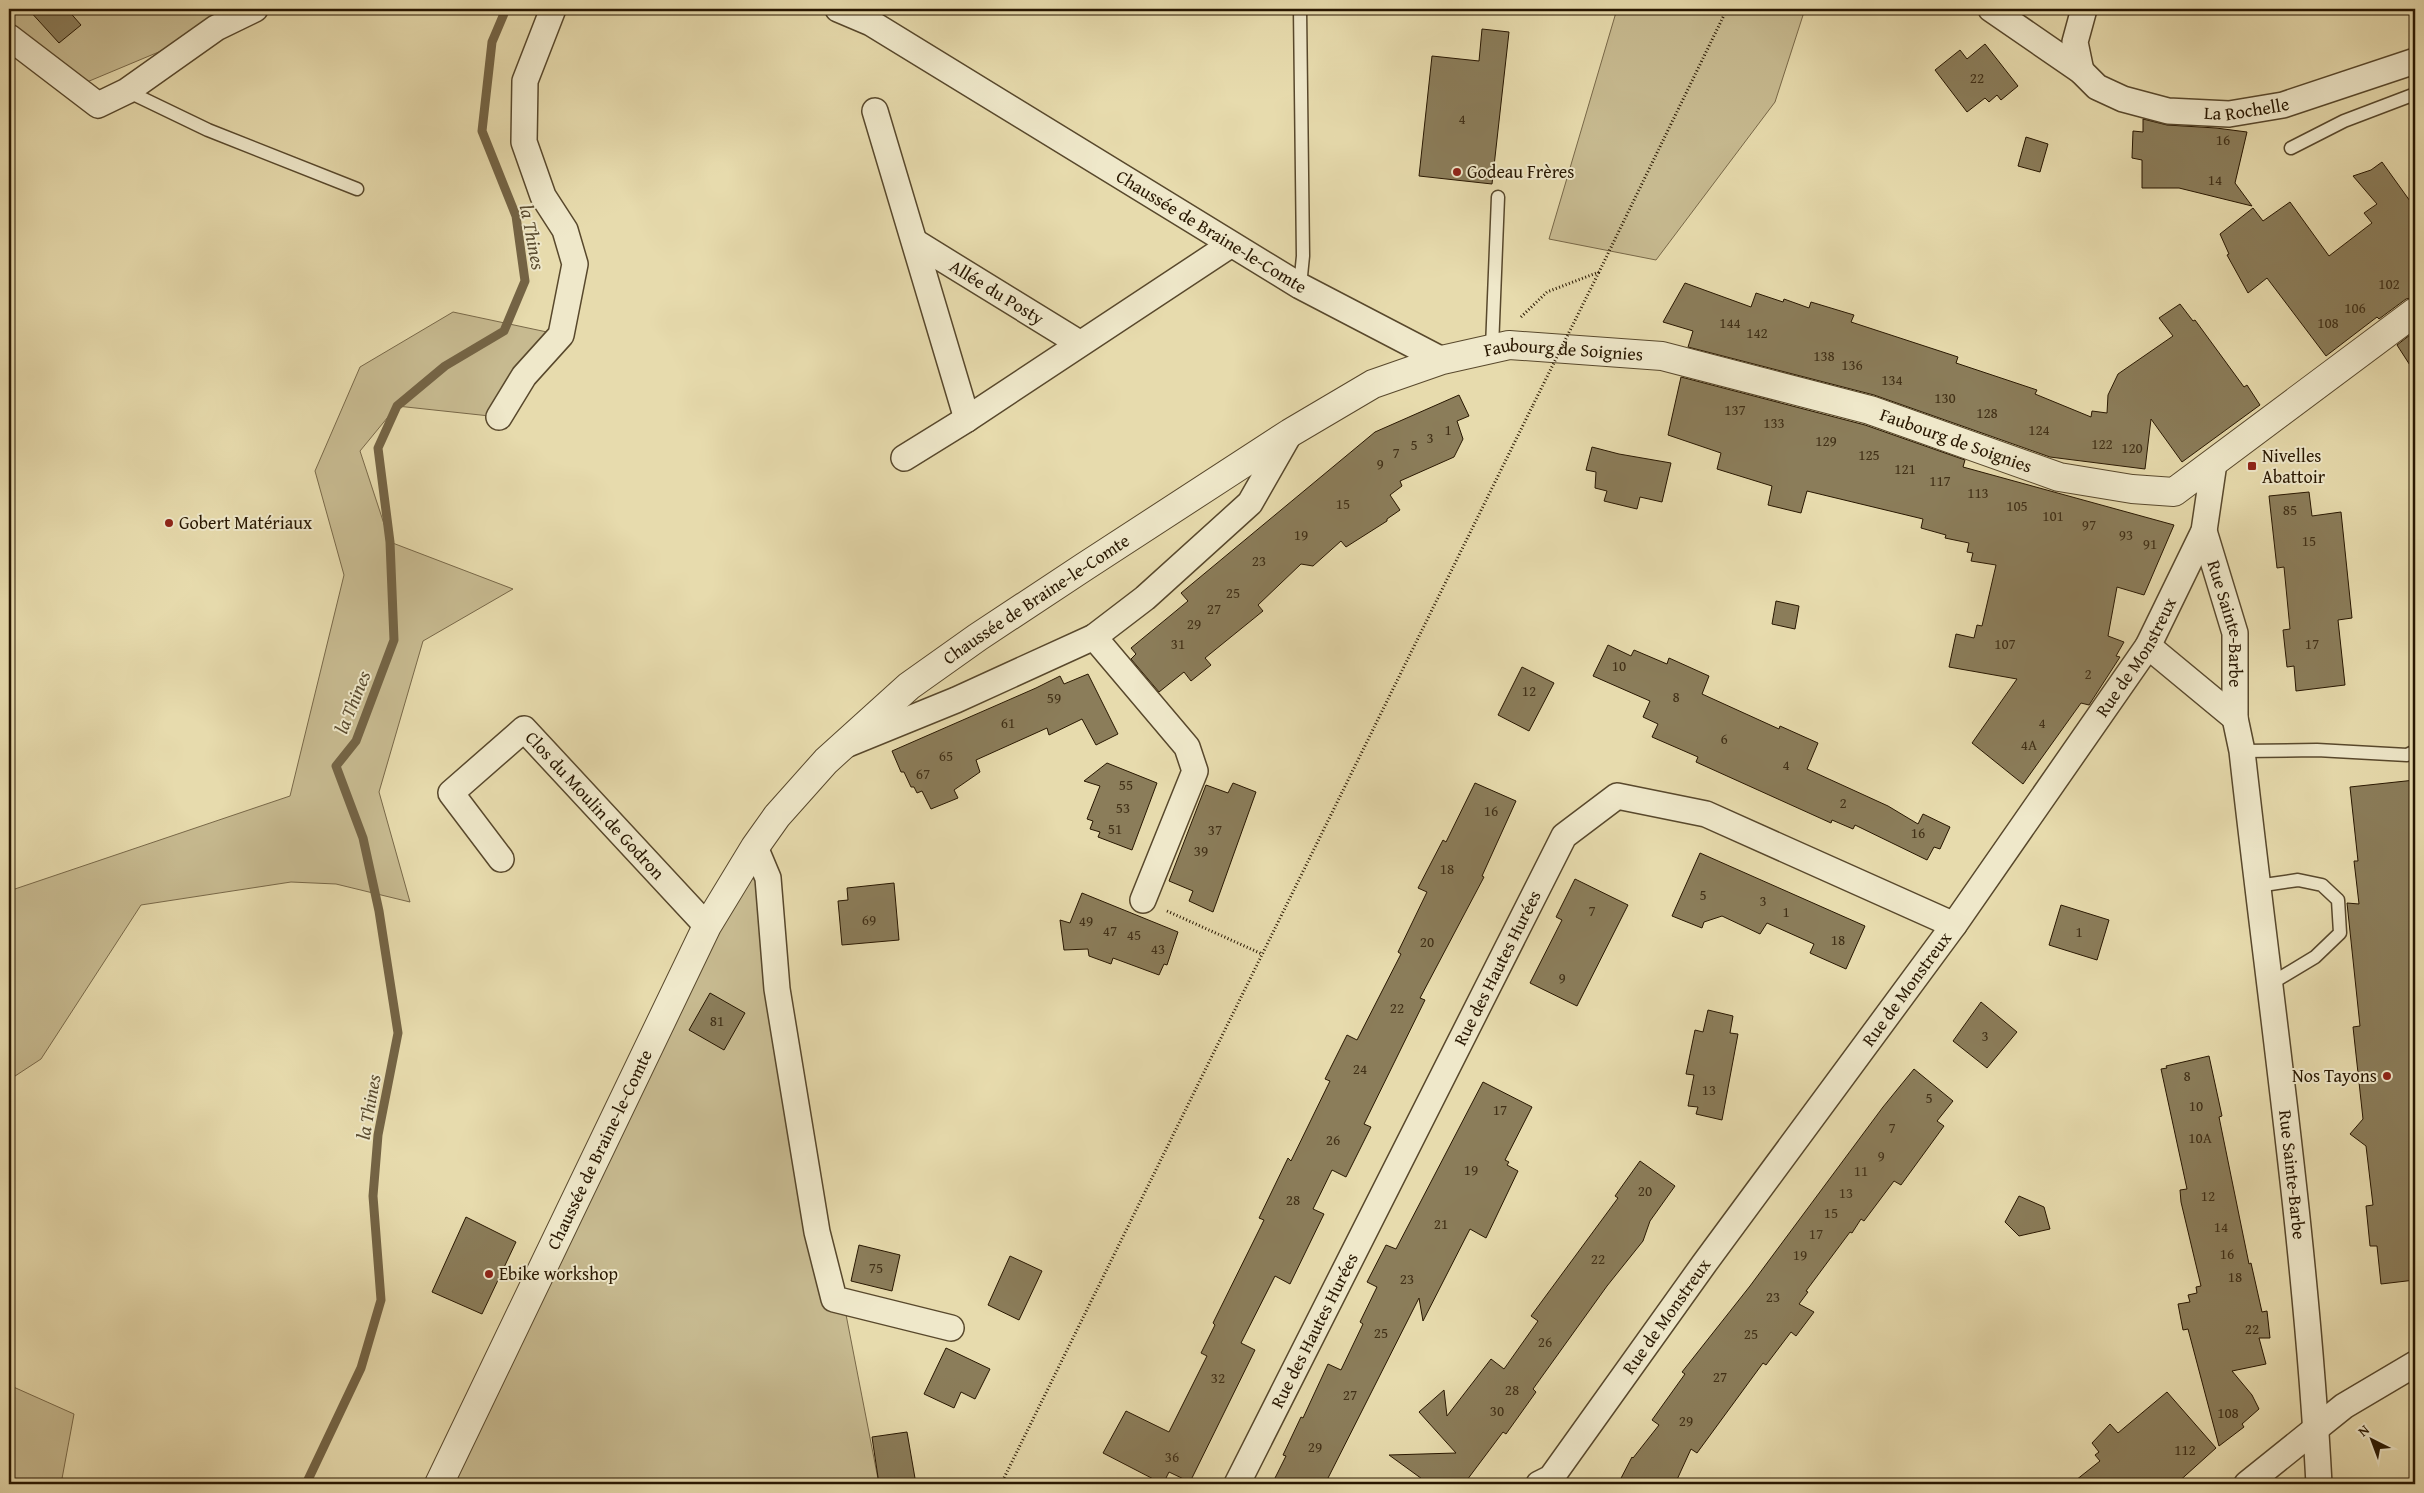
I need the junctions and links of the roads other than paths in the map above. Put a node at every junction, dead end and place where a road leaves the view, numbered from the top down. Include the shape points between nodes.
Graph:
1 (255, 9) edge
2 (553, 9) edge
3 (838, 9) edge
4 (1300, 9) edge
5 (1991, 9) edge
6 (2084, 9) edge
7 (9, 37) edge
8 (2415, 61) edge
9 (2081, 71) junction
10 (128, 91) junction
11 (2415, 94) edge
12 (876, 111) dead end
13 (2291, 148) dead end
14 (357, 189) dead end
15 (1498, 197) dead end
16 (915, 242) junction
17 (1230, 244) junction
18 (1300, 286) junction
19 (2415, 312) edge
20 (1079, 343) junction
21 (1501, 347) junction
22 (1442, 360) junction
23 (499, 417) dead end
24 (967, 419) junction
25 (1290, 433) junction
26 (904, 458) dead end
27 (2214, 463) junction
28 (2204, 530) junction
29 (1094, 637) junction
30 (2148, 646) junction
31 (2235, 718) junction
32 (841, 746) junction
33 (2242, 751) junction
34 (2415, 751) edge
35 (755, 846) junction
36 (501, 859) dead end
37 (2257, 886) junction
38 (1143, 900) road end
39 (1954, 925) junction
40 (707, 926) junction
41 (2270, 984) junction
42 (951, 1328) dead end
43 (2415, 1364) edge
44 (2316, 1428) junction
45 (1547, 1482) edge
46 (439, 1484) edge
47 (1237, 1484) edge
48 (2247, 1484) edge
49 (2320, 1484) edge

1 - 10 street via 216,28
2 - 23 street via 524,81 524,142 543,196 565,230 575,264 561,335 524,376
3 - 17 street, Chaussée de Braine-le-Comte via 871,23
4 - 18 lane via 1303,256
5 - 9 street, La Rochelle
6 - 9 street via 2075,42
7 - 10 street via 98,105
8 - 9 street, La Rochelle via 2283,105 2229,114 2168,111 2123,99 2097,88
10 - 14 lane via 208,130
11 - 13 lane via 2344,121
12 - 16 street, Allée du Posty
15 - 21 lane
16 - 20 street, Allée du Posty
16 - 24 street, Allée du Posty
17 - 18 street, Chaussée de Braine-le-Comte
17 - 20 street
18 - 22 street, Chaussée de Braine-le-Comte
19 - 27 street, Faubourg de Soignies
20 - 24 street
21 - 22 street, Faubourg de Soignies
21 - 27 street, Faubourg de Soignies via 1662,356 1870,410 2059,477 2174,492
22 - 25 street, Chaussée de Braine-le-Comte via 1373,384
24 - 26 street
25 - 29 street, Chaussée de Braine-le-Comte via 1250,504 1145,598
25 - 32 street, Chaussée de Braine-le-Comte via 978,637 909,686
27 - 28 street, Rue de Monstreux
28 - 30 street, Rue de Monstreux
28 - 31 street, Rue Sainte-Barbe via 2235,633
29 - 32 street, Chaussée de Braine-le-Comte via 956,700
29 - 38 street via 1187,747 1195,771
30 - 31 street, Rue Sainte-Barbe
30 - 39 street, Rue de Monstreux
31 - 33 street, Rue Sainte-Barbe
32 - 35 street, Chaussée de Braine-le-Comte via 777,816
33 - 34 lane via 2317,750 2407,755
33 - 37 street, Rue Sainte-Barbe
35 - 40 street, Chaussée de Braine-le-Comte
35 - 42 street via 768,878 777,989 817,1232 834,1299
36 - 40 street, Clos du Moulin de Godron via 451,793 524,729
37 - 41 street, Rue Sainte-Barbe
37 - 41 lane via 2298,880 2322,885 2338,900 2340,933 2315,957
39 - 45 street, Rue de Monstreux
39 - 47 street, Rue des Hautes Hurées via 1706,814 1616,796 1564,836
40 - 46 street, Chaussée de Braine-le-Comte
41 - 44 street, Rue Sainte-Barbe
43 - 44 street via 2344,1406
44 - 48 street
44 - 49 street, Rue Sainte-Barbe

